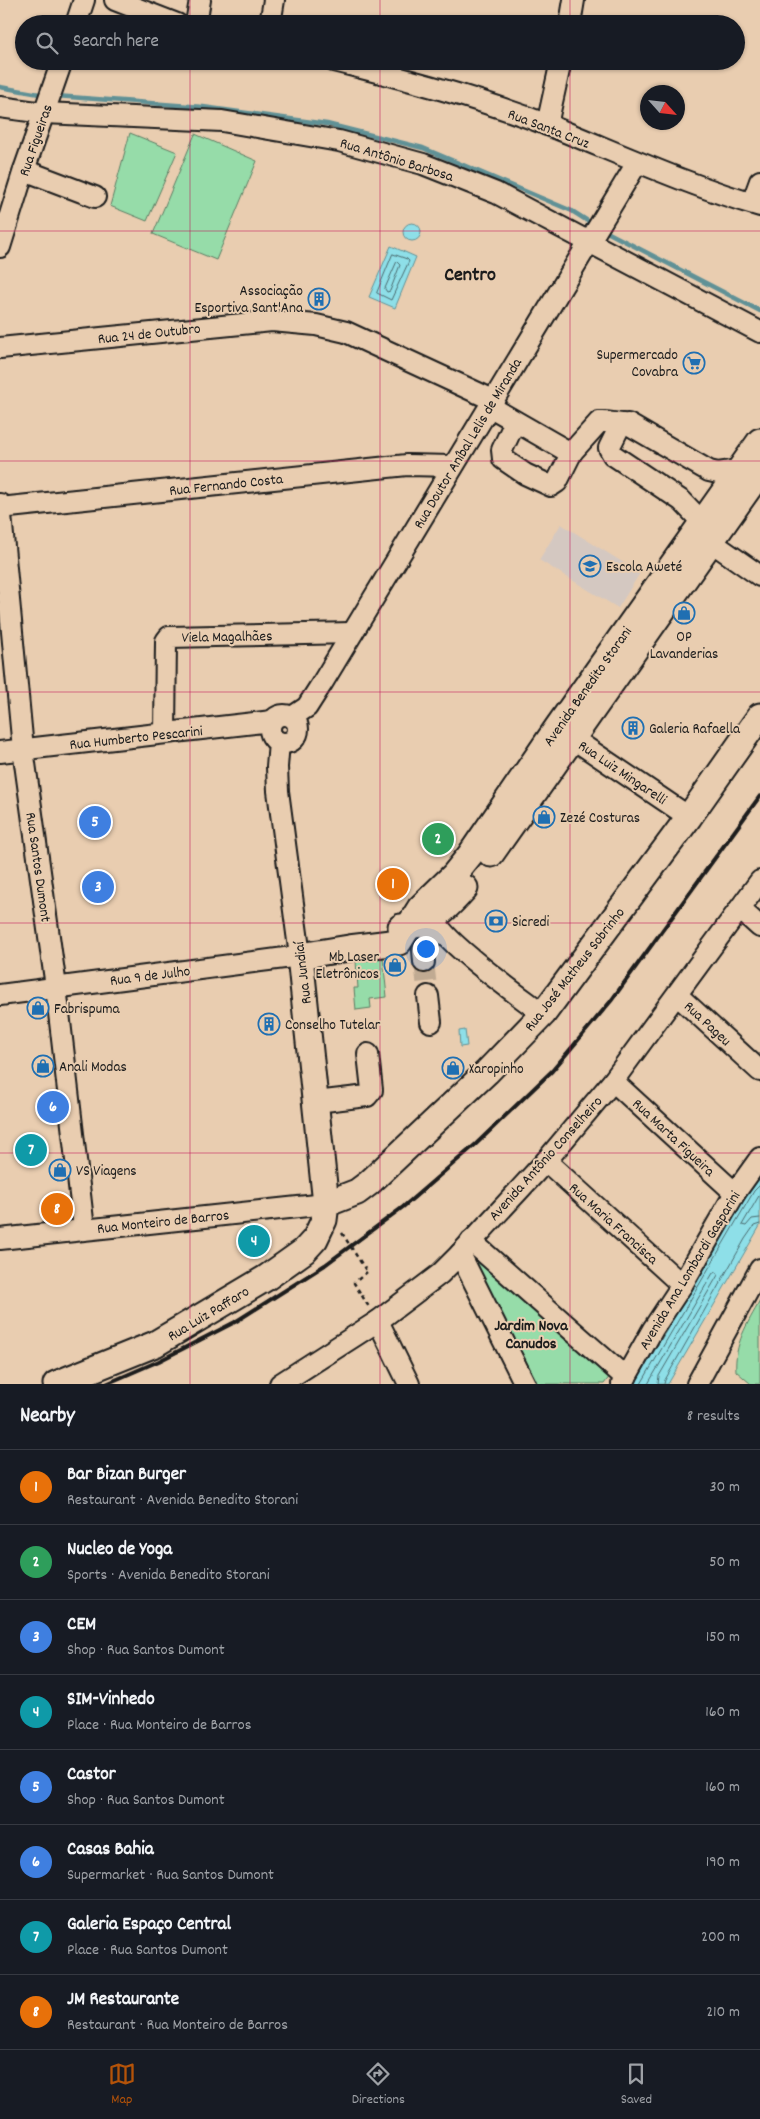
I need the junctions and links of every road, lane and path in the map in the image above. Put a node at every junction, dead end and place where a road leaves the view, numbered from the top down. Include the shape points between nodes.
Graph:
1 (84, 0) edge
2 (115, 0) edge
3 (200, 0) edge
4 (274, 0) edge
5 (574, 0) edge
6 (138, 5) edge
7 (79, 15) edge
8 (159, 15) edge
9 (198, 15) edge
10 (272, 15) edge
11 (572, 15) edge
12 (59, 70) edge
13 (367, 70) edge
14 (559, 70) edge
15 (0, 107) edge
16 (44, 114) junction
17 (547, 125) junction
18 (637, 163) junction
19 (24, 170) junction
20 (760, 181) edge
21 (94, 198) dead end
22 (756, 204) edge
23 (590, 241) junction
24 (0, 247) edge
25 (760, 332) edge
26 (0, 348) edge
27 (491, 403) junction
28 (515, 422) junction
29 (621, 424) junction
30 (760, 441) edge
31 (572, 452) junction
32 (453, 466) junction
33 (750, 471) edge
34 (0, 506) edge
35 (703, 532) junction
36 (760, 576) edge
37 (352, 632) junction
38 (760, 716) edge
39 (292, 717) junction
40 (272, 721) junction
41 (164, 733) junction
42 (565, 733) junction
43 (279, 742) junction
44 (23, 749) junction
45 (0, 752) edge
46 (689, 816) junction
47 (760, 881) edge
48 (740, 909) junction
49 (435, 925) junction
50 (409, 927) junction
51 (760, 927) edge
52 (300, 956) junction
53 (424, 962) tunnel mouth
54 (56, 987) junction
55 (0, 995) edge
56 (428, 996) tunnel mouth
57 (677, 996) junction
58 (543, 1014) junction
59 (431, 1022) dead end
60 (368, 1054) dead end
61 (760, 1072) edge
62 (613, 1081) junction
63 (316, 1102) junction
64 (760, 1158) edge
65 (546, 1161) junction
66 (734, 1193) junction
67 (326, 1204) junction
68 (84, 1229) junction
69 (342, 1233) dead end
70 (0, 1239) edge
71 (466, 1247) junction
72 (760, 1269) edge
73 (682, 1285) junction
74 (378, 1322) junction
75 (624, 1381) edge
76 (287, 1382) edge
77 (56, 1384) edge
78 (409, 1384) edge
79 (525, 1384) edge
80 (697, 1384) edge

1 - 7 street
2 - 6 street
3 - 9 street
4 - 10 street
5 - 11 street
6 - 8 street
12 - 16 street, Rua Figueiras
13 - 17 street, Rua Santa Cruz via 464,96
14 - 17 street
15 - 16 street, Rua Antônio Barbosa
16 - 19 street, Rua Figueiras
16 - 23 street, Rua Antônio Barbosa via 222,120 339,141 423,164 496,193
17 - 18 street, Rua Santa Cruz
18 - 22 street, Rua Santa Cruz
18 - 23 street, Rua Doutor Aníbal Lelis de Miranda
19 - 21 street
19 - 24 street, Rua Figueiras
20 - 22 street
23 - 25 street, Rua Antônio Barbosa
23 - 27 street, Rua Doutor Aníbal Lelis de Miranda
26 - 27 street, Rua 24 de Outubro via 272,321 316,325 346,332
27 - 28 street, Rua 24 de Outubro
27 - 32 street, Rua Doutor Aníbal Lelis de Miranda
28 - 31 street, Rua 24 de Outubro
28 - 31 street via 502,450 503,459 525,474 551,486 557,482
29 - 31 street via 599,422
29 - 33 street via 628,424 708,471
29 - 35 street via 609,448 613,455 682,500
30 - 33 main road, Avenida Benedito Storani
32 - 34 street, Rua Fernando Costa via 407,465
32 - 37 street, Rua Doutor Aníbal Lelis de Miranda
33 - 35 main road, Avenida Benedito Storani
34 - 44 street, Rua Santos Dumont
35 - 36 street
35 - 42 main road, Avenida Benedito Storani
37 - 39 street, Rua Doutor Aníbal Lelis de Miranda via 307,707
37 - 41 street, Viela Magalhães via 169,637 166,641
38 - 46 main road, Rua José Matheus Sobrinho
39 - 40 street via 279,716
39 - 43 street via 297,724 297,733 288,742
40 - 41 street, Rua Humberto Pescarini
40 - 43 street via 270,734
41 - 44 street, Rua Humberto Pescarini
42 - 46 street, Rua Luiz Mingarelli
42 - 49 main road, Avenida Benedito Storani via 471,881
42 - 50 main road, Avenida Benedito Storani via 470,855 420,908
43 - 52 street, Rua Jundiaí via 278,791
44 - 45 street, Rua Humberto Pescarini
44 - 54 street, Rua Santos Dumont
46 - 58 main road, Rua José Matheus Sobrinho
47 - 48 street, Avenida Antônio Conselheiro
48 - 51 street
48 - 57 street, Avenida Antônio Conselheiro
49 - 50 main road, Avenida Benedito Storani
49 - 53 street via 423,950
49 - 58 street via 455,945
50 - 52 main road, Avenida Benedito Storani via 397,943
52 - 54 street, Rua 9 de Julho
52 - 63 main road, Rua Jundiaí
54 - 55 street, Rua 9 de Julho
54 - 68 street, Rua Santos Dumont
56 - 59 street
57 - 61 street, Rua Pageu
57 - 62 street, Avenida Antônio Conselheiro
58 - 67 main road, Rua José Matheus Sobrinho via 487,1072 369,1183 357,1192
60 - 63 street via 372,1090 367,1096
62 - 65 street, Avenida Antônio Conselheiro
62 - 66 street, Rua Marta Figueira
63 - 67 main road, Rua Jundiaí
64 - 66 street, Avenida Ana Lombardi Gasparini
65 - 71 street, Avenida Antônio Conselheiro
65 - 73 street, Rua Maria Francisca
66 - 73 street, Avenida Ana Lombardi Gasparini
67 - 68 street, Rua Monteiro de Barros
67 - 77 main road, Rua Luiz Paffaro via 324,1220 315,1239 304,1251 266,1278 155,1344
68 - 70 street, Rua Monteiro de Barros
69 - 74 path, bridge via 368,1272 354,1283
71 - 74 street, Avenida Antônio Conselheiro via 440,1274
71 - 75 street
71 - 79 street
72 - 80 street
73 - 75 street, Avenida Ana Lombardi Gasparini
74 - 76 street, Avenida Antônio Conselheiro
74 - 78 street

